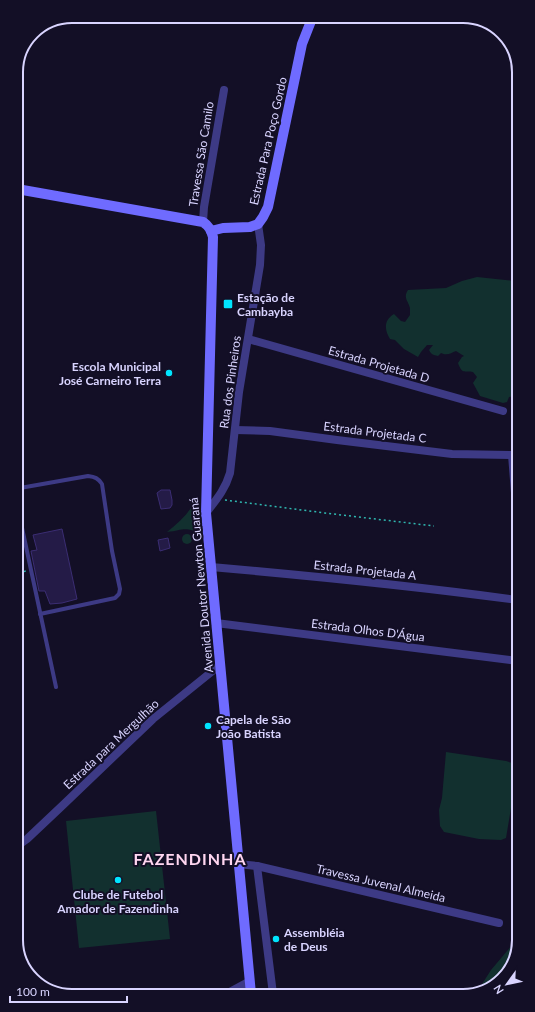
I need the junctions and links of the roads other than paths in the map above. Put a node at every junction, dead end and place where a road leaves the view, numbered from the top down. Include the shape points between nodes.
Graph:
1 (311, 23) edge
2 (224, 90) dead end
3 (23, 190) edge
4 (203, 222) junction
5 (258, 224) junction
6 (211, 231) junction
7 (248, 339) junction
8 (504, 411) dead end
9 (235, 430) junction
10 (512, 455) edge
11 (23, 487) edge
12 (206, 513) junction
13 (23, 534) edge
14 (211, 567) junction
15 (512, 599) edge
16 (40, 614) junction
17 (216, 623) junction
18 (512, 659) edge
19 (220, 665) junction
20 (56, 687) dead end
21 (23, 842) edge
22 (238, 864) junction
23 (257, 866) junction
24 (499, 923) dead end
25 (250, 980) junction
26 (235, 989) edge
27 (251, 989) edge
28 (272, 989) edge

1 - 5 main road, Estrada Para Poço Gordo via 302,44 268,207
2 - 4 street, Travessa São Camilo
3 - 4 main road
4 - 6 main road
5 - 6 main road, Estrada Para Poço Gordo
5 - 7 street, Rua dos Pinheiros via 260,265
6 - 12 main road, Avenida Doutor Newton Guaraná via 213,237
7 - 8 street, Estrada Projetada D
7 - 9 street, Rua dos Pinheiros
9 - 10 street, Estrada Projetada C via 270,431 452,454
9 - 12 street, Rua dos Pinheiros via 230,473 226,484
11 - 16 lane via 88,476 99,479 102,484 120,589 115,598
12 - 14 main road, Avenida Doutor Newton Guaraná
13 - 16 lane
14 - 15 street, Estrada Projetada A via 371,582
14 - 17 main road, Avenida Doutor Newton Guaraná
16 - 20 lane
17 - 18 street, Estrada Olhos D'Água
17 - 19 main road, Avenida Doutor Newton Guaraná
19 - 21 street, Estrada para Mergulhão via 153,719
19 - 22 main road, Avenida Doutor Newton Guaraná
22 - 23 street, Travessa Juvenal Almeida
22 - 25 main road, Avenida Doutor Newton Guaraná
23 - 24 street, Travessa Juvenal Almeida
23 - 28 street
25 - 26 street
25 - 27 main road, Avenida Doutor Newton Guaraná

